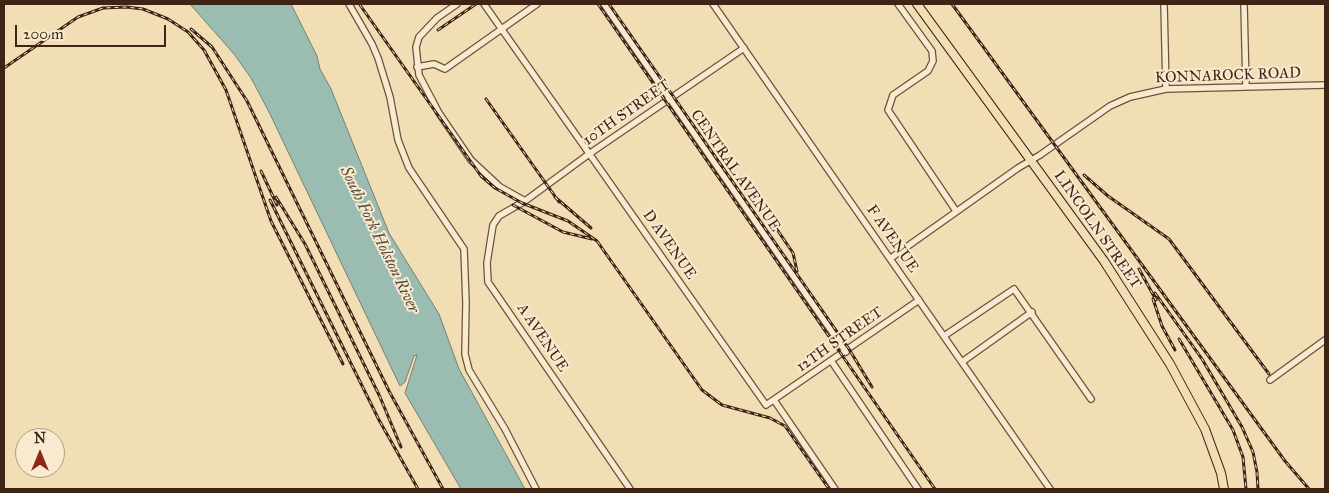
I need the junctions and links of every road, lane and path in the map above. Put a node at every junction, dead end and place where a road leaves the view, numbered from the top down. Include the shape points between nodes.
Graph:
1 (349, 4) edge
2 (457, 4) edge
3 (484, 4) edge
4 (537, 4) edge
5 (604, 4) edge
6 (713, 4) edge
7 (898, 4) edge
8 (917, 4) edge
9 (1164, 4) edge
10 (1244, 4) edge
11 (502, 29) junction
12 (744, 48) junction
13 (417, 67) junction
14 (1325, 85) edge
15 (1246, 87) junction
16 (1166, 89) junction
17 (670, 99) junction
18 (589, 154) junction
19 (1031, 161) junction
20 (525, 201) junction
21 (956, 210) junction
22 (891, 258) junction
23 (919, 300) junction
24 (1032, 312) junction
25 (944, 336) junction
26 (1325, 340) edge
27 (846, 352) junction
28 (832, 362) junction
29 (962, 362) junction
30 (1270, 380) dead end
31 (1091, 399) dead end
32 (774, 400) junction
33 (536, 489) edge
34 (630, 489) edge
35 (835, 489) edge
36 (918, 489) edge
37 (1050, 489) edge
38 (1224, 489) edge

1 - 33 street via 378,58 398,140 409,168 464,249 465,354 469,370 505,428
2 - 13 street via 437,18 420,37 416,47
3 - 11 street, D AVENUE
4 - 11 street
5 - 17 street, CENTRAL AVENUE
6 - 12 street, F AVENUE
7 - 21 street via 932,51 933,62 928,71 892,95 888,110
8 - 19 main road, LINCOLN STREET
9 - 16 street
10 - 15 street
11 - 13 street via 445,69 434,64
11 - 18 street, D AVENUE
12 - 17 street, 10TH STREET
12 - 22 street, F AVENUE
13 - 20 street via 439,113 480,170 500,187
14 - 15 street, KONNAROCK ROAD
15 - 16 street, KONNAROCK ROAD
16 - 19 street, KONNAROCK ROAD via 1138,94 1110,106
17 - 18 street, 10TH STREET
17 - 27 street, CENTRAL AVENUE
18 - 20 street, 10TH STREET
18 - 32 street, D AVENUE via 766,405
19 - 21 street
19 - 38 main road, LINCOLN STREET via 1104,261 1170,364 1201,420
20 - 34 street, A AVENUE via 499,216 492,226 488,282
21 - 22 street
22 - 23 street, F AVENUE
23 - 25 street, F AVENUE
23 - 27 street, 12TH STREET
24 - 25 street via 1014,289
24 - 29 street
24 - 31 street
25 - 29 street, F AVENUE
26 - 30 street
27 - 28 street, 12TH STREET
28 - 32 street, 12TH STREET
28 - 36 street
29 - 37 street, F AVENUE
32 - 35 street

